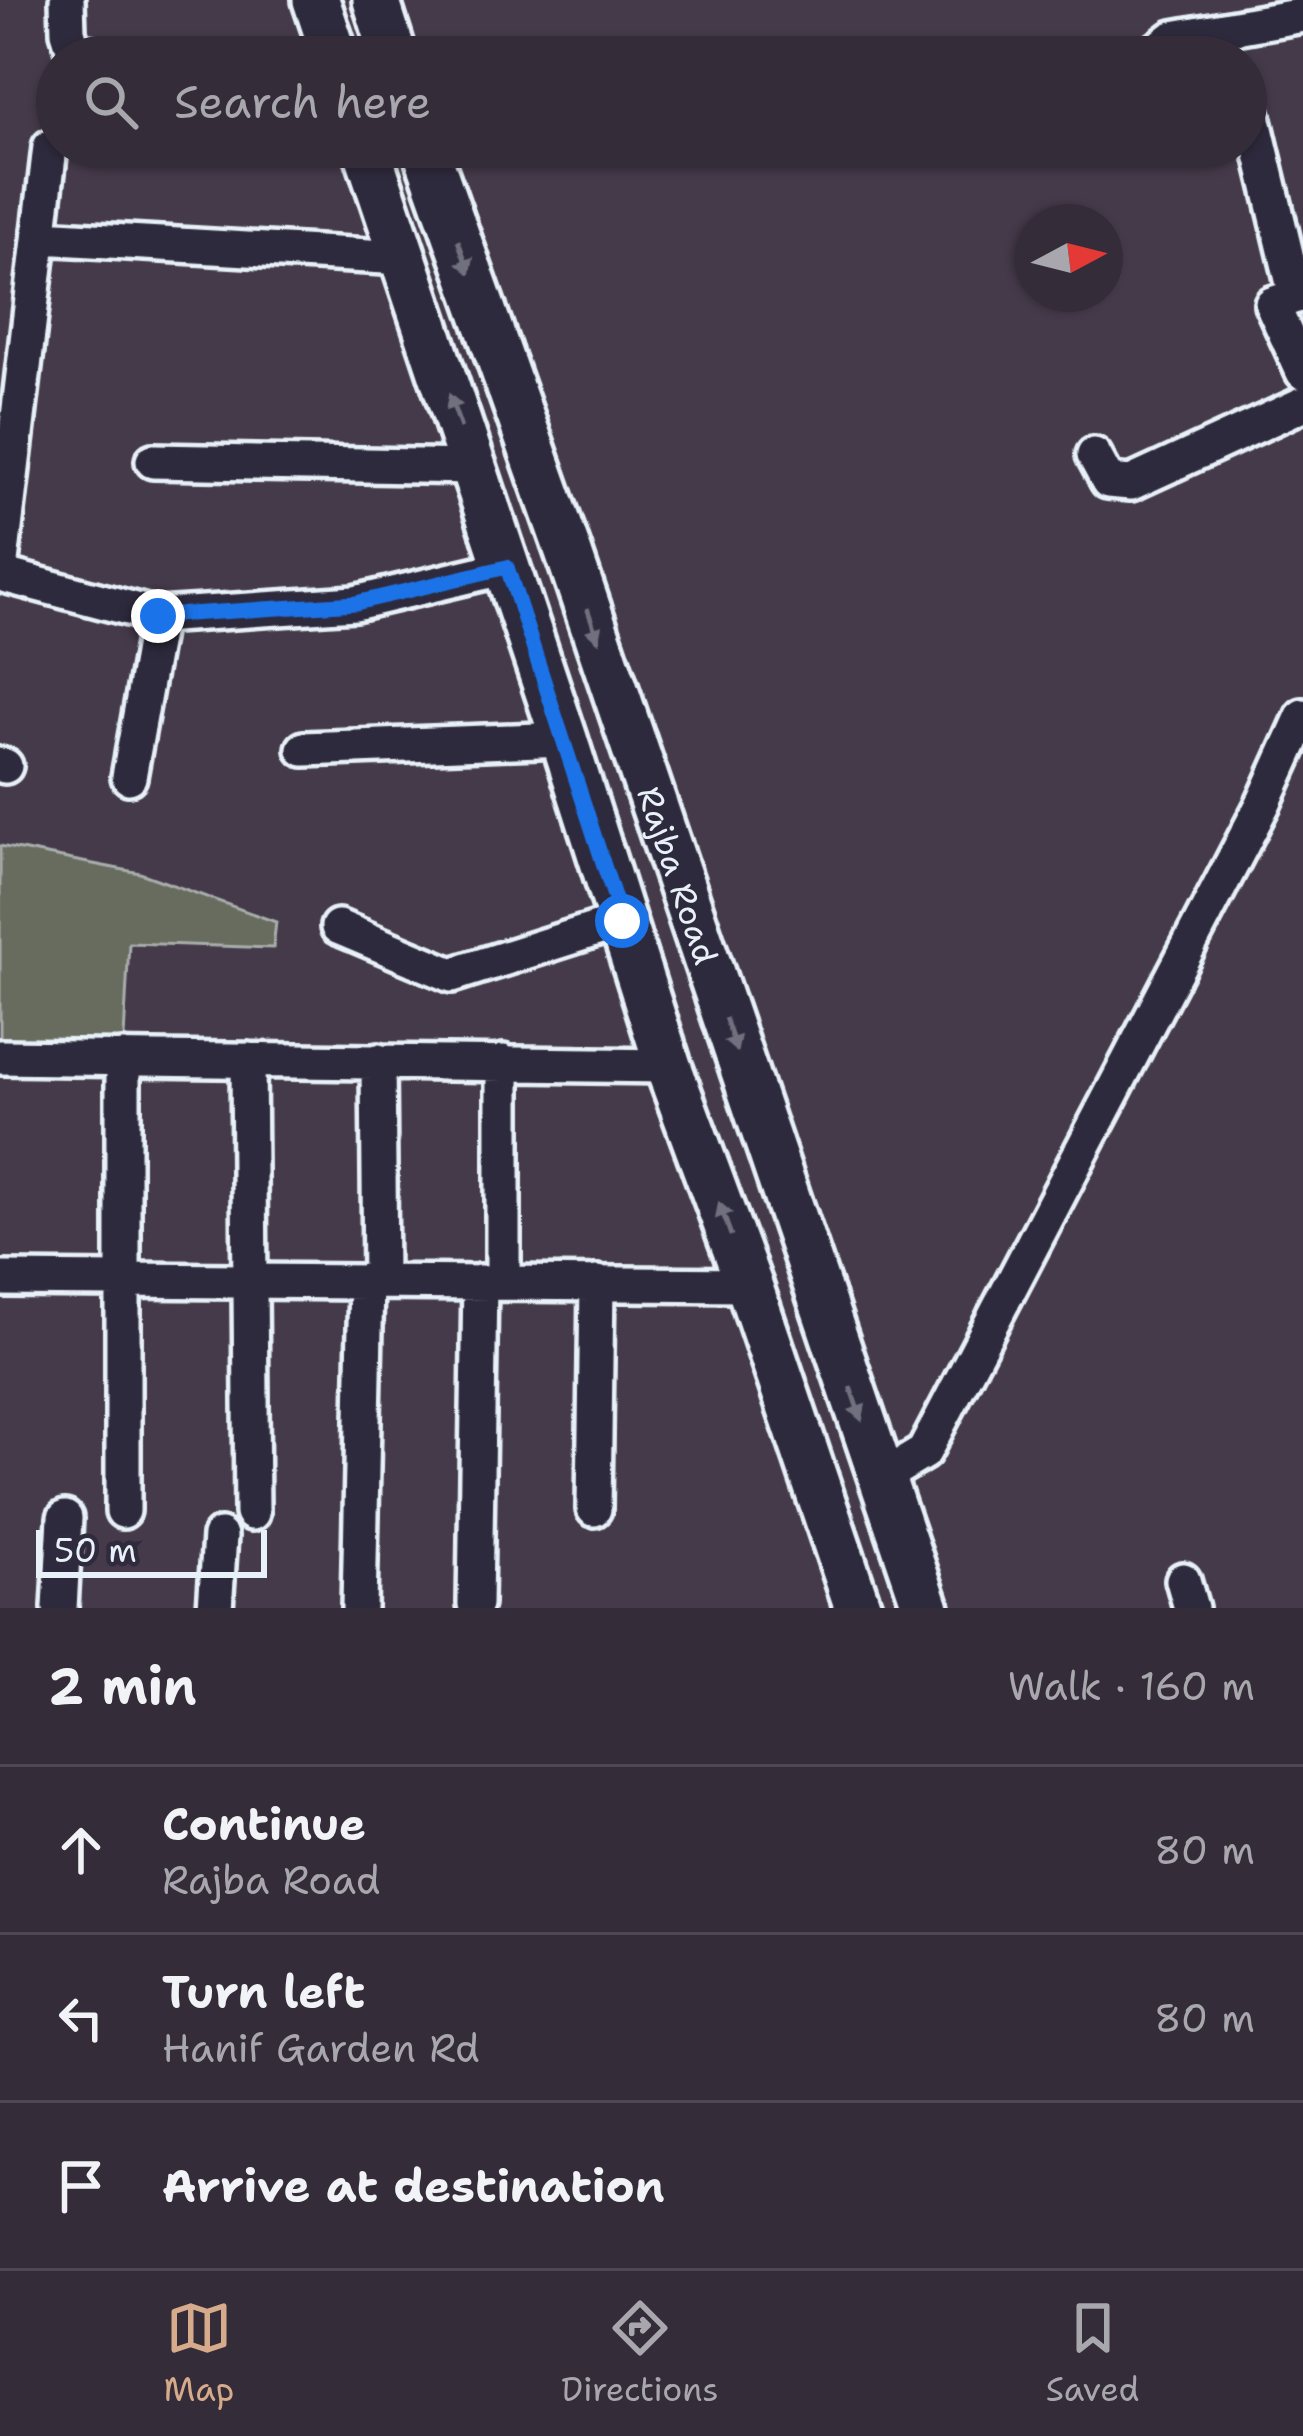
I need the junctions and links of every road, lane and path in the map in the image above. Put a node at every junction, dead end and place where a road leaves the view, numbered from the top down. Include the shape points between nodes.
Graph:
1 (67, 0) edge
2 (316, 0) edge
3 (376, 0) edge
4 (1303, 15) edge
5 (69, 36) edge
6 (328, 36) edge
7 (387, 36) edge
8 (1252, 36) edge
9 (48, 168) edge
10 (373, 168) edge
11 (432, 168) edge
12 (1265, 168) edge
13 (41, 237) junction
14 (403, 258) junction
15 (1303, 372) edge
16 (1303, 404) edge
17 (1094, 455) dead end
18 (153, 461) dead end
19 (473, 467) junction
20 (507, 567) junction
21 (0, 572) edge
22 (158, 616) junction
23 (1303, 716) edge
24 (564, 739) junction
25 (304, 749) dead end
26 (129, 777) dead end
27 (622, 921) junction
28 (338, 927) dead end
29 (0, 1057) edge
30 (122, 1058) junction
31 (248, 1060) junction
32 (378, 1061) junction
33 (503, 1062) junction
34 (668, 1066) junction
35 (0, 1279) edge
36 (123, 1280) junction
37 (249, 1281) junction
38 (373, 1281) junction
39 (492, 1282) junction
40 (598, 1283) junction
41 (749, 1285) junction
42 (881, 1478) junction
43 (822, 1500) junction
44 (594, 1509) dead end
45 (123, 1511) dead end
46 (252, 1514) dead end
47 (64, 1518) dead end
48 (220, 1536) dead end
49 (476, 1604) dead end
50 (60, 1608) edge
51 (215, 1608) edge
52 (359, 1608) edge
53 (858, 1608) edge
54 (926, 1608) edge

1 - 5 street
2 - 6 street
3 - 7 street
4 - 8 street
9 - 13 street
10 - 14 street, Rajba Road
11 -> 42 street, Rajba Road
12 - 15 street via 1296,296 1272,304
13 - 14 street
13 - 21 street
19 -> 14 street, Rajba Road
16 - 17 street via 1131,483 1108,481
18 - 19 street
19 - 20 street, Rajba Road
20 - 22 street via 356,603
20 - 24 street, Rajba Road
21 - 22 street
22 - 26 street
23 - 42 street via 924,1452
24 - 25 street
24 - 27 street, Rajba Road
27 - 28 street via 452,975
27 - 34 street, Rajba Road
29 - 30 street
30 - 31 street
30 - 36 street
31 - 32 street
31 - 37 street
32 - 33 street
32 - 38 street
33 - 34 street
33 - 39 street
41 -> 34 street, Rajba Road
35 - 36 street
36 - 37 street
36 - 45 street
37 - 38 street
37 - 46 street
38 - 39 street
38 - 52 street
39 - 40 street
39 - 49 street
40 - 41 street
40 - 44 street
41 - 43 street, Rajba Road
42 - 43 street
42 - 54 street, Rajba Road
43 - 53 street, Rajba Road
47 - 50 street
48 - 51 street

